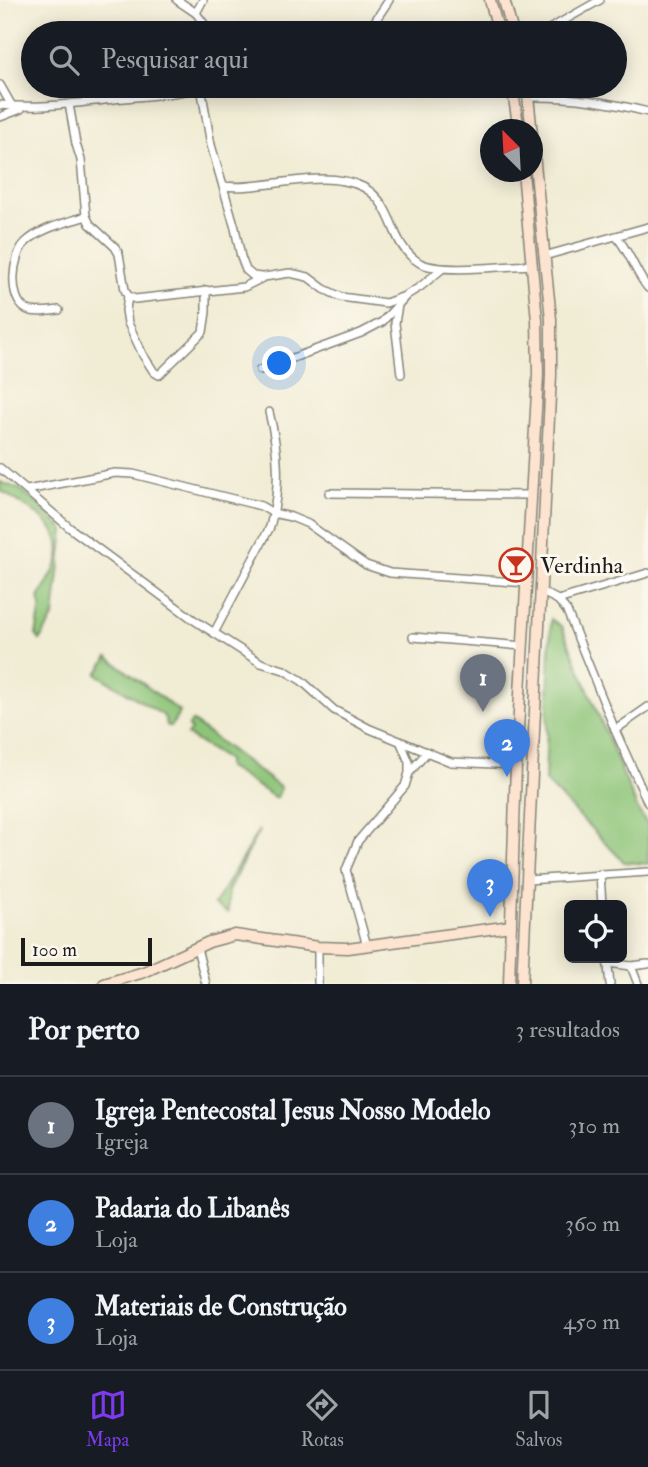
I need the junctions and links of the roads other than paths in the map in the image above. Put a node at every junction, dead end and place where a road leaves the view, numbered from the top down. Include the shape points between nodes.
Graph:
1 (177, 0) edge
2 (203, 0) edge
3 (389, 0) edge
4 (490, 0) edge
5 (504, 0) edge
6 (600, 0) edge
7 (196, 13) junction
8 (202, 21) edge
9 (375, 21) edge
10 (496, 21) edge
11 (510, 21) edge
12 (563, 21) edge
13 (0, 85) edge
14 (127, 98) edge
15 (205, 98) edge
16 (514, 98) edge
17 (529, 98) edge
18 (576, 98) edge
19 (69, 104) junction
20 (0, 105) edge
21 (12, 106) junction
22 (25, 107) junction
23 (648, 112) edge
24 (0, 117) edge
25 (517, 119) edge
26 (524, 182) edge
27 (223, 186) junction
28 (86, 216) junction
29 (648, 227) edge
30 (616, 236) junction
31 (544, 256) junction
32 (532, 265) junction
33 (442, 268) junction
34 (264, 277) junction
35 (648, 288) edge
36 (206, 290) junction
37 (128, 296) junction
38 (405, 296) junction
39 (398, 305) junction
40 (59, 310) dead end
41 (260, 370) dead end
42 (401, 374) dead end
43 (269, 412) dead end
44 (1, 469) edge
45 (27, 490) junction
46 (330, 493) dead end
47 (530, 495) junction
48 (274, 513) junction
49 (648, 573) edge
50 (527, 583) junction
51 (541, 592) junction
52 (558, 600) junction
53 (214, 633) junction
54 (413, 637) dead end
55 (523, 646) junction
56 (648, 707) edge
57 (615, 730) junction
58 (401, 742) junction
59 (427, 752) junction
60 (516, 765) junction
61 (409, 773) junction
62 (648, 803) edge
63 (648, 872) edge
64 (600, 874) junction
65 (527, 880) junction
66 (603, 900) edge
67 (511, 926) junction
68 (367, 946) junction
69 (318, 947) junction
70 (197, 948) junction
71 (608, 963) edge
72 (617, 963) edge
73 (648, 964) edge
74 (631, 966) junction
75 (104, 984) edge
76 (206, 984) edge
77 (318, 984) edge
78 (509, 984) edge
79 (522, 984) edge
80 (610, 984) edge
81 (638, 984) edge

1 - 7 street
2 - 7 street
3 - 9 street
4 - 10 street
5 - 11 street
6 - 12 street
7 - 8 street
13 - 21 street
14 - 19 street
15 - 27 street
16 - 25 street
17 - 31 street
18 - 23 street
19 - 22 street
19 - 28 street
20 - 21 street
21 - 22 street
22 - 24 street
26 - 32 street
27 - 33 street via 331,181 362,187 384,206 408,255
27 - 34 street via 243,264 253,276
28 - 37 street via 115,247
28 - 40 street via 42,232 17,255 14,269 22,306 29,311
29 - 30 street
30 - 31 street
30 - 35 street
31 - 51 street via 551,361
32 - 33 street
32 - 47 street via 538,375
33 - 38 street
34 - 36 street via 244,287
34 - 38 street via 299,273 333,294 368,302 386,303
36 - 37 street via 135,299
36 - 37 street via 202,332 159,375 133,338 126,310
38 - 39 street
39 - 41 street via 382,322 361,333
39 - 42 street via 395,323
43 - 48 street via 278,456
44 - 45 street
45 - 48 street via 115,473 133,474
45 - 53 street via 70,528
46 - 47 street
47 - 50 street
48 - 50 street via 308,524 366,565 390,573
48 - 53 street
49 - 52 street
50 - 55 street
51 - 52 street
51 - 65 street
52 - 57 street via 567,611
53 - 58 street via 261,663 302,681 334,709
54 - 55 street
55 - 60 street
56 - 57 street
57 - 62 street
58 - 59 street
58 - 61 street
59 - 60 street via 464,764
59 - 61 street
60 - 67 street
61 - 68 street via 405,786 358,841 347,866
63 - 64 street
64 - 65 street
64 - 66 street
65 - 79 street
67 - 68 street
67 - 78 street
68 - 69 street
69 - 70 street via 235,936
69 - 77 street
70 - 75 street
70 - 76 street
71 - 80 street
72 - 74 street
73 - 74 street
74 - 81 street

